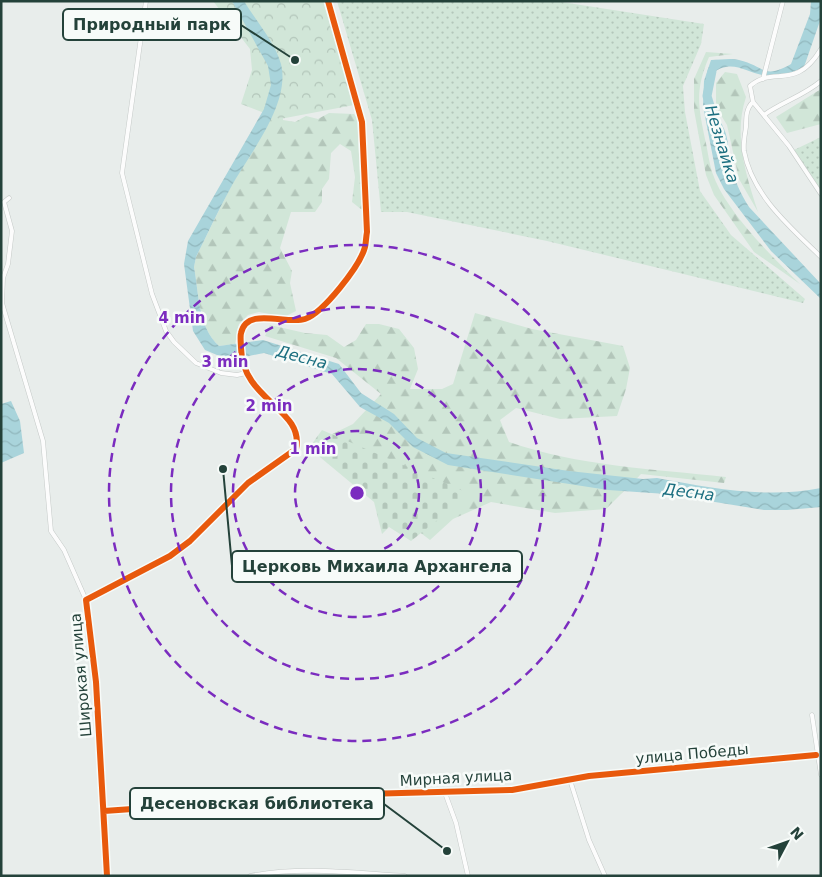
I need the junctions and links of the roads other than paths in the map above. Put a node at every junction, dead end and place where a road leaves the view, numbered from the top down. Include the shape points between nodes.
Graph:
1 (146, 1) edge
2 (328, 1) edge
3 (783, 1) edge
4 (821, 49) edge
5 (763, 78) junction
6 (821, 80) edge
7 (753, 102) junction
8 (764, 115) junction
9 (821, 194) edge
10 (8, 198) dead end
11 (821, 257) edge
12 (246, 374) junction
13 (86, 600) junction
14 (812, 715) dead end
15 (816, 755) junction
16 (821, 775) edge
17 (570, 780) junction
18 (445, 793) junction
19 (104, 811) junction
20 (107, 876) edge
21 (250, 876) edge
22 (405, 876) edge
23 (468, 876) edge
24 (605, 876) edge

1 - 12 street via 122,173 152,294 166,331 196,362 237,376
2 - 12 street via 362,122 365,248 350,275 307,318 294,322 258,317 250,320 241,332 241,359
3 - 5 street
4 - 5 street via 812,63 797,74
5 - 7 street via 750,86
6 - 8 street via 813,88 795,99 780,103
7 - 8 street
7 - 11 street via 749,106 744,150 754,179 773,208
8 - 9 street
10 - 13 street via 4,202 12,230 2,303 43,441 51,531 64,550
12 - 13 street, Широкая улица via 260,392 288,417 298,439 296,449 248,483 190,541 170,556
13 - 19 street, Широкая улица via 96,682
14 - 15 street
15 - 16 street
15 - 17 street, улица Победы
17 - 18 street, Мирная улица via 512,790
17 - 24 street
18 - 19 street, Мирная улица via 329,795
18 - 23 street via 456,823
19 - 20 street, Широкая улица
21 - 22 street via 267,872 308,871

